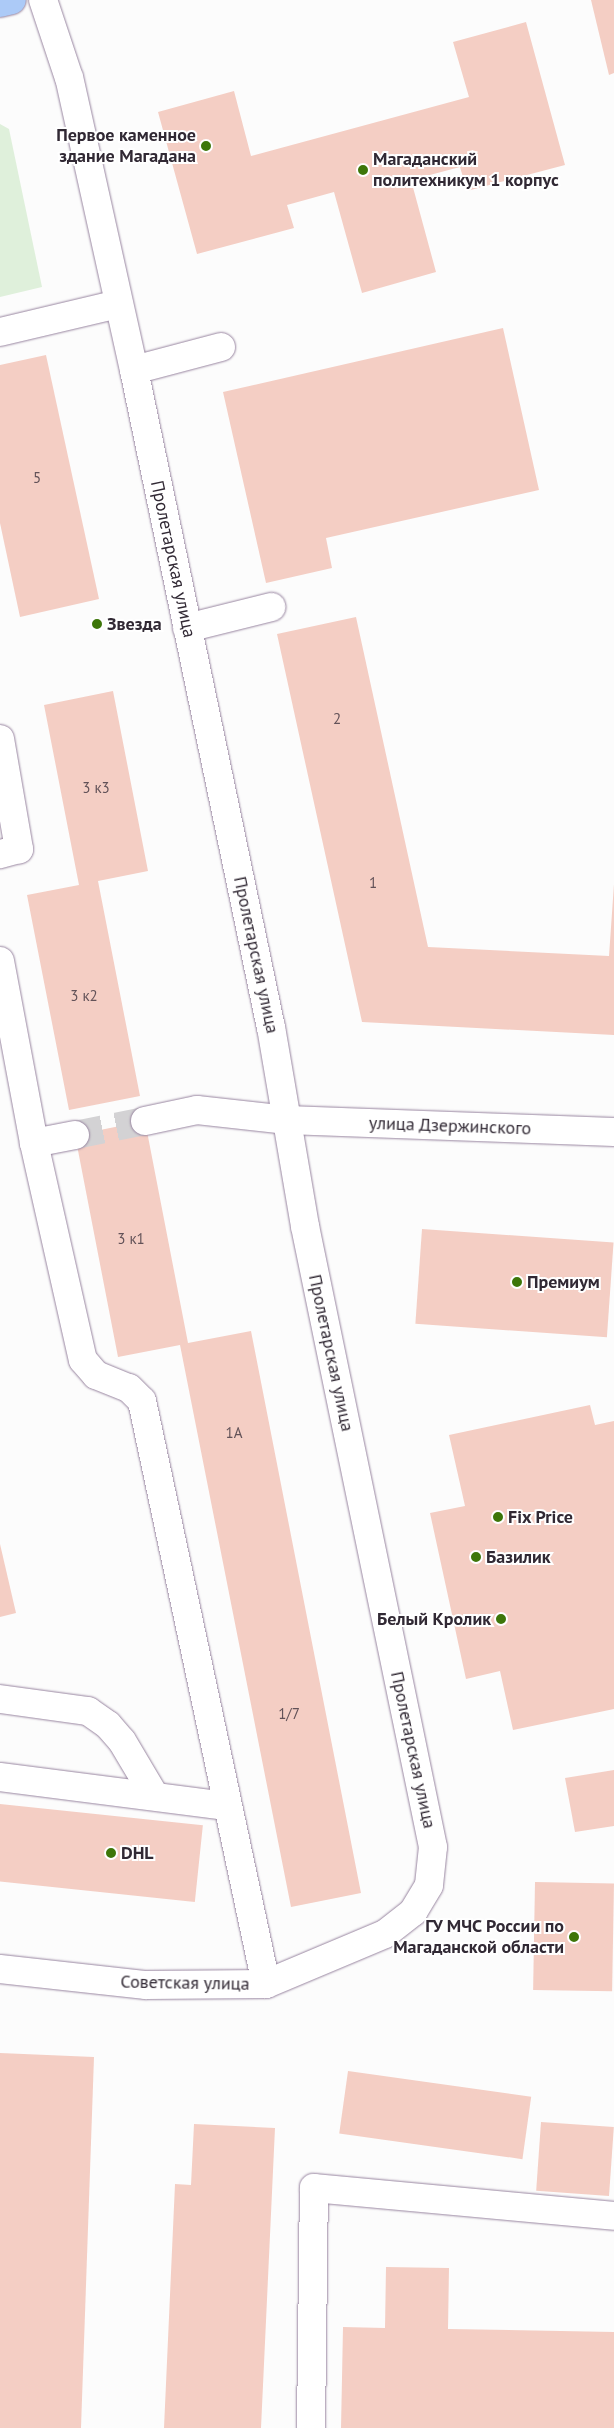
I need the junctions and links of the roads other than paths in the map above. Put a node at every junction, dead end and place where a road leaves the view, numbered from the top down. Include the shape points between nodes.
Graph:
1 (12, 0) edge
2 (43, 0) edge
3 (0, 3) edge
4 (118, 304) junction
5 (0, 332) edge
6 (222, 347) dead end
7 (134, 370) junction
8 (271, 608) dead end
9 (187, 628) junction
10 (0, 739) edge
11 (0, 854) edge
12 (0, 961) edge
13 (5, 1006) edge
14 (286, 1120) junction
15 (145, 1121) tunnel mouth
16 (614, 1132) edge
17 (75, 1135) tunnel mouth
18 (34, 1143) junction
19 (0, 1699) edge
20 (0, 1777) edge
21 (154, 1795) junction
22 (227, 1806) junction
23 (413, 1912) joint
24 (0, 1969) edge
25 (266, 1984) junction
26 (614, 2216) edge
27 (311, 2428) edge

1 - 3 main road
2 - 4 street, Пролетарская улица via 69,78
4 - 5 street
4 - 7 street, Пролетарская улица
6 - 7 street
7 - 9 street, Пролетарская улица
8 - 9 street
9 - 14 street, Пролетарская улица via 271,1028
10 - 11 street via 19,849
12 - 13 street
13 - 18 street
14 - 15 street, улица Дзержинского via 197,1110
14 - 16 street, улица Дзержинского
14 - 23 street, Пролетарская улица via 433,1846 428,1885
17 - 18 street
18 - 22 street via 83,1360 96,1375 130,1388 142,1401
19 - 21 street via 88,1711 122,1741
20 - 21 street
21 - 22 street
22 - 25 street
23 - 25 street, Советская улица via 384,1934
24 - 25 street, Советская улица via 146,1985
26 - 27 street via 314,2188

